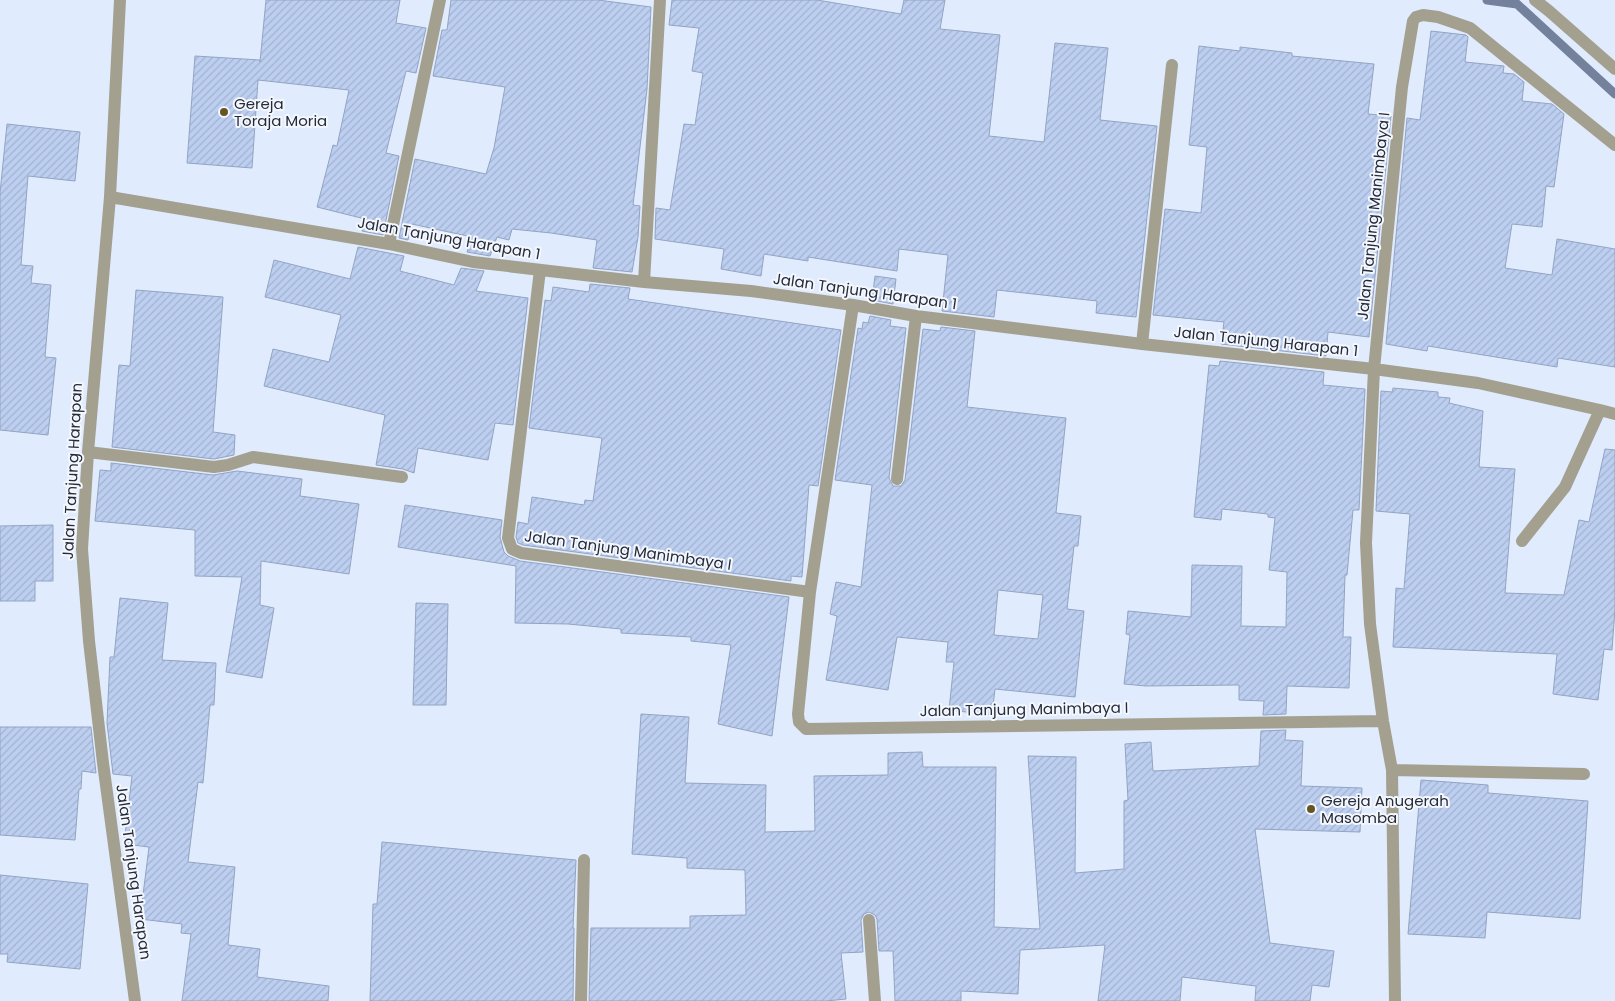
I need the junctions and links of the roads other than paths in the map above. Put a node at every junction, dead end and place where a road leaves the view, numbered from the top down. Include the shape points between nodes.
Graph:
1 (120, 0) edge
2 (440, 0) edge
3 (660, 0) edge
4 (1535, 0) edge
5 (1172, 65) dead end
6 (1615, 69) edge
7 (1615, 146) edge
8 (110, 197) junction
9 (389, 244) junction
10 (540, 270) junction
11 (644, 282) junction
12 (853, 305) junction
13 (916, 316) junction
14 (1142, 344) junction
15 (1374, 369) junction
16 (1600, 410) junction
17 (1615, 414) edge
18 (88, 452) junction
19 (402, 477) dead end
20 (897, 479) dead end
21 (1522, 541) dead end
22 (810, 592) junction
23 (1383, 721) junction
24 (1392, 770) junction
25 (1584, 774) dead end
26 (584, 860) dead end
27 (869, 920) dead end
28 (135, 1001) edge
29 (581, 1001) edge
30 (875, 1001) edge
31 (1395, 1001) edge

1 - 8 street, Jalan Tanjung Harapan
2 - 9 street
3 - 11 street
4 - 6 street
5 - 14 street
7 - 15 street, Jalan Tanjung Manimbaya I via 1470,28 1438,17 1416,17 1410,28 1402,87
8 - 9 street, Jalan Tanjung Harapan 1
8 - 18 street, Jalan Tanjung Harapan
9 - 10 street, Jalan Tanjung Harapan 1 via 473,262
10 - 11 street, Jalan Tanjung Harapan 1
10 - 22 street, Jalan Tanjung Manimbaya I via 508,538 512,549 521,553
11 - 12 street, Jalan Tanjung Harapan 1 via 751,291
12 - 13 street, Jalan Tanjung Harapan 1
12 - 22 street, Jalan Tanjung Manimbaya I
13 - 14 street, Jalan Tanjung Harapan 1
13 - 20 street
14 - 15 street, Jalan Tanjung Harapan 1
15 - 16 street, Jalan Tanjung Harapan 1 via 1478,383
15 - 23 street, Jalan Tanjung Manimbaya I via 1366,543 1370,624
16 - 17 street, Jalan Tanjung Harapan 1
16 - 21 street via 1565,487
18 - 19 street via 214,467 253,457
18 - 28 street, Jalan Tanjung Harapan via 82,549 89,640
22 - 23 street, Jalan Tanjung Manimbaya I via 798,714 799,722 806,729
23 - 24 street, Jalan Tanjung Manimbaya I
24 - 25 street
24 - 31 street, Jalan Tanjung Manimbaya I
26 - 29 street
27 - 30 street

